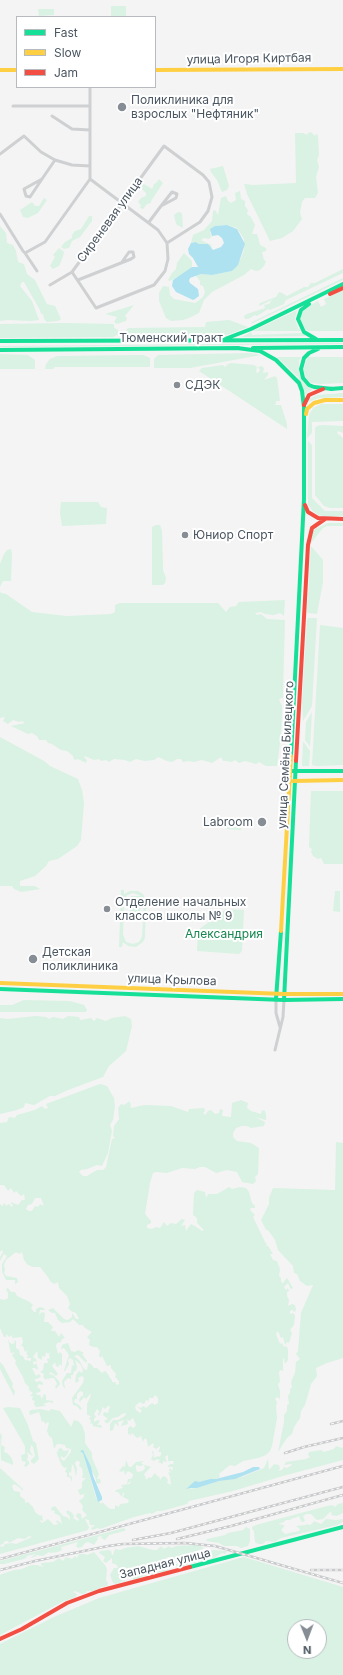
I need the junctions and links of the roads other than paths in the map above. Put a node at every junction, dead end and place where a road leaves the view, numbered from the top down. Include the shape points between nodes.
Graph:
1 (343, 69) edge
2 (0, 70) edge
3 (16, 70) edge
4 (156, 70) edge
5 (90, 88) edge
6 (13, 106) dead end
7 (90, 106) junction
8 (52, 116) dead end
9 (90, 130) junction
10 (0, 154) edge
11 (55, 160) junction
12 (90, 166) junction
13 (42, 179) junction
14 (90, 179) junction
15 (123, 203) junction
16 (161, 206) junction
17 (0, 214) edge
18 (149, 222) junction
19 (167, 243) junction
20 (26, 253) junction
21 (122, 262) dead end
22 (37, 271) dead end
23 (72, 272) junction
24 (78, 280) junction
25 (343, 284) edge
26 (50, 285) dead end
27 (343, 288) edge
28 (320, 340) junction
29 (343, 340) edge
30 (0, 341) edge
31 (208, 341) junction
32 (343, 347) edge
33 (238, 348) junction
34 (322, 348) junction
35 (0, 350) edge
36 (333, 388) junction
37 (343, 388) edge
38 (343, 400) edge
39 (304, 407) junction
40 (304, 420) junction
41 (304, 499) junction
42 (325, 519) junction
43 (343, 519) edge
44 (290, 771) junction
45 (295, 771) junction
46 (343, 772) edge
47 (343, 780) edge
48 (289, 781) junction
49 (295, 781) junction
50 (0, 983) edge
51 (0, 989) edge
52 (277, 994) junction
53 (284, 994) junction
54 (343, 994) edge
55 (276, 999) junction
56 (343, 999) edge
57 (284, 1000) junction
58 (280, 1027) junction
59 (275, 1050) dead end
60 (343, 1527) edge
61 (0, 1640) edge

1 - 4 main road, улица Игоря Киртбая
2 - 3 main road
5 - 7 street
6 - 7 street
7 - 9 street
8 - 9 street via 72,129
9 - 12 street
10 - 11 street via 24,136 41,152
11 - 12 street via 72,165
11 - 13 street
12 - 14 street
13 - 13 street via 24,189 24,194 30,197
14 - 15 street
14 - 20 street via 45,242
15 - 18 street
15 - 19 street, Сиреневая улица via 164,146 203,175 209,182 212,197 208,211 200,222
15 - 23 street, Сиреневая улица
16 - 16 street via 176,198 177,194 172,192
16 - 18 street
17 - 20 street via 22,251
18 - 19 street via 162,234
19 - 24 street via 168,259 165,271 154,285 96,308
20 - 22 street
21 - 24 street
23 - 24 street
23 - 26 street, Сиреневая улица
25 - 31 main road via 235,336
27 - 28 main road via 305,306 299,314 304,332
28 - 29 main road, Тюменский тракт
28 - 31 main road, Тюменский тракт
30 - 31 main road, Тюменский тракт
32 - 34 main road, Тюменский тракт
33 - 34 main road, Тюменский тракт
33 - 35 main road, Тюменский тракт
33 - 39 main road, улица Семёна Билецкого via 260,351 276,360 299,383
34 - 36 main road via 313,350 304,358 301,364 303,378 309,385
36 - 37 main road
36 - 39 main road via 313,392 307,397
38 - 40 main road via 314,403 307,409
39 - 40 main road, улица Семёна Билецкого
40 - 41 main road, улица Семёна Билецкого
41 - 42 main road via 308,512
41 - 44 main road, улица Семёна Билецкого
42 - 43 main road
42 - 45 main road, улица Семёна Билецкого via 312,528 308,544
44 - 45 main road
44 - 48 main road, улица Семёна Билецкого
45 - 46 main road
45 - 49 main road, улица Семёна Билецкого
47 - 49 main road
48 - 49 main road
48 - 52 main road, улица Семёна Билецкого
49 - 53 main road, улица Семёна Билецкого
50 - 52 main road, улица Крылова
51 - 55 main road, улица Крылова
52 - 53 main road, улица Крылова
52 - 55 main road, улица Семёна Билецкого
53 - 54 main road, улица Крылова
53 - 57 main road, улица Семёна Билецкого
55 - 57 main road, улица Крылова
55 - 58 street, улица Семёна Билецкого
56 - 57 main road, улица Крылова
57 - 58 street
58 - 59 street, улица Семёна Билецкого
60 - 61 main road, Западная улица via 100,1591 67,1603

